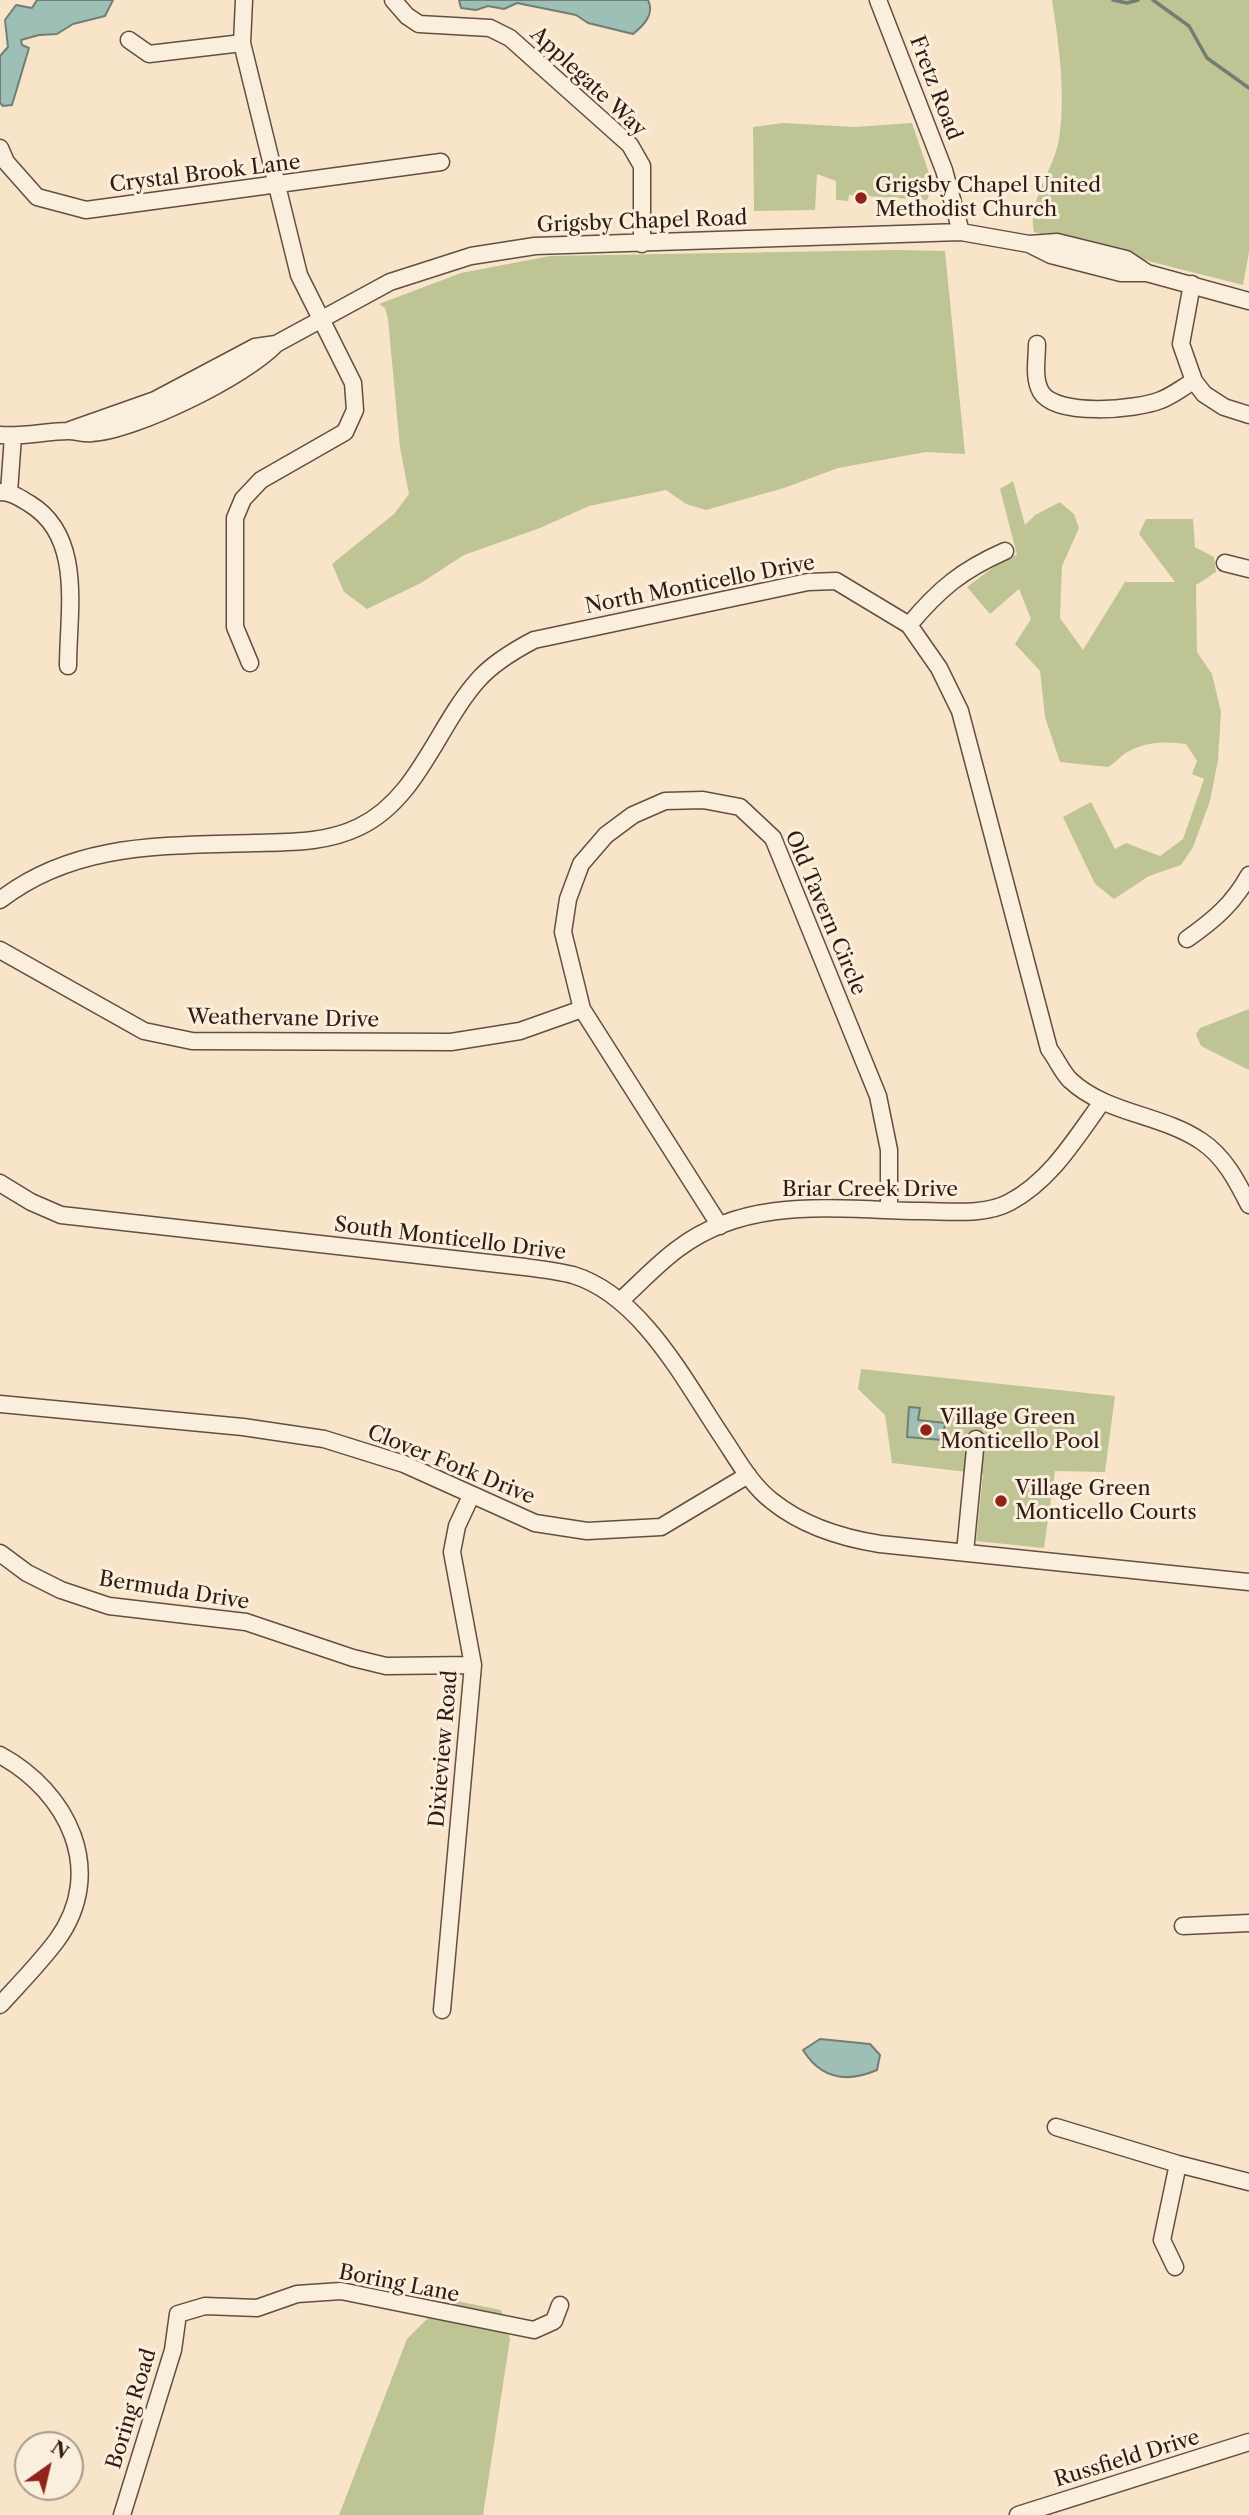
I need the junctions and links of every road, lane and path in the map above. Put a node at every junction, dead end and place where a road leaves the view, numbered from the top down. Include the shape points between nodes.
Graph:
1 (244, 0) edge
2 (393, 0) edge
3 (878, 0) edge
4 (129, 40) dead end
5 (242, 43) junction
6 (0, 148) edge
7 (441, 162) dead end
8 (276, 187) junction
9 (961, 232) junction
10 (642, 244) junction
11 (1192, 284) junction
12 (1249, 301) edge
13 (322, 318) junction
14 (1037, 344) dead end
15 (1194, 381) junction
16 (1249, 415) edge
17 (7, 435) edge
18 (5, 492) edge
19 (1005, 551) dead end
20 (1225, 563) dead end
21 (1249, 569) edge
22 (909, 625) junction
23 (250, 663) dead end
24 (68, 666) dead end
25 (1249, 875) edge
26 (0, 900) edge
27 (1187, 939) dead end
28 (0, 950) edge
29 (582, 1009) junction
30 (1102, 1102) junction
31 (0, 1183) edge
32 (1249, 1205) edge
33 (889, 1210) junction
34 (720, 1226) junction
35 (620, 1301) junction
36 (0, 1404) edge
37 (976, 1439) dead end
38 (748, 1475) junction
39 (471, 1496) junction
40 (965, 1552) junction
41 (0, 1553) edge
42 (1249, 1582) edge
43 (473, 1665) junction
44 (0, 1755) edge
45 (1249, 1923) edge
46 (1184, 1926) dead end
47 (0, 2005) edge
48 (442, 2010) dead end
49 (1056, 2127) dead end
50 (1178, 2164) junction
51 (1249, 2182) edge
52 (1175, 2267) dead end
53 (560, 2305) dead end
54 (178, 2314) joint
55 (1249, 2442) edge
56 (122, 2515) edge
57 (1018, 2515) edge

1 - 5 street
2 - 10 street, Applegate Way via 419,24 489,28 510,38 630,145 642,166
3 - 9 street, Fretz Road via 944,170
4 - 5 street via 149,54
5 - 8 street
6 - 8 street, Crystal Brook Lane via 6,162 37,197 86,211
7 - 8 street, Crystal Brook Lane
8 - 13 street via 299,275
9 - 10 street, Grigsby Chapel Road
9 - 11 street, Grigsby Chapel Road via 1029,244 1051,255 1121,273 1147,273
10 - 13 street, Grigsby Chapel Road via 535,246 471,256 390,282
11 - 12 street, Grigsby Chapel Road
11 - 15 street via 1181,344
13 - 17 street, Grigsby Chapel Road via 276,344 262,359 158,412 90,433
13 - 23 street via 353,383 355,410 345,432 261,480 243,499 235,518 235,627
14 - 15 street via 1036,381 1055,405 1074,409 1161,401
15 - 16 street via 1224,407
17 - 18 street
18 - 24 street via 34,507 55,526 68,555
19 - 22 street via 971,566 935,593
20 - 21 street
22 - 26 street, North Monticello Drive via 836,581 808,582 534,640 478,680 398,797 361,826 326,839 143,847 99,855 52,868
22 - 30 street, North Monticello Drive via 939,668 960,711 1049,1049 1069,1080
25 - 27 street via 1236,899
28 - 29 street, Weathervane Drive via 144,1031 192,1041 451,1042 520,1031
29 - 33 street, Old Tavern Circle via 563,932 581,864 606,835 634,814 665,801 703,800 740,807 773,838 878,1096 888,1150
29 - 34 street, Old Tavern Circle
30 - 32 street, North Monticello Drive via 1172,1125 1203,1143 1231,1171
30 - 33 street, Briar Creek Drive via 1054,1168 1007,1204 972,1211
31 - 35 street, South Monticello Drive via 61,1215 525,1267 575,1276
33 - 34 street, Briar Creek Drive via 779,1208
34 - 35 street, Briar Creek Drive via 680,1247
35 - 38 street, South Monticello Drive via 654,1335
36 - 39 street, Clover Fork Drive via 324,1439 404,1464
37 - 40 street
38 - 39 street, Clover Fork Drive via 661,1527 587,1531 535,1523
38 - 40 street, South Monticello Drive via 772,1501 842,1538
39 - 43 street, Dixieview Road via 457,1526 452,1552
40 - 42 street, South Monticello Drive
41 - 43 street, Bermuda Drive via 61,1590 109,1606 246,1622 386,1666
43 - 48 street, Dixieview Road
44 - 47 street via 44,1785 66,1815 79,1856 75,1901 58,1939
45 - 46 street
49 - 50 street
50 - 51 street
50 - 52 street via 1162,2241
53 - 54 street, Boring Lane via 554,2321 534,2330 341,2291 297,2294 257,2308 205,2306
54 - 56 street, Boring Road via 173,2350
55 - 57 street, Russfield Drive

